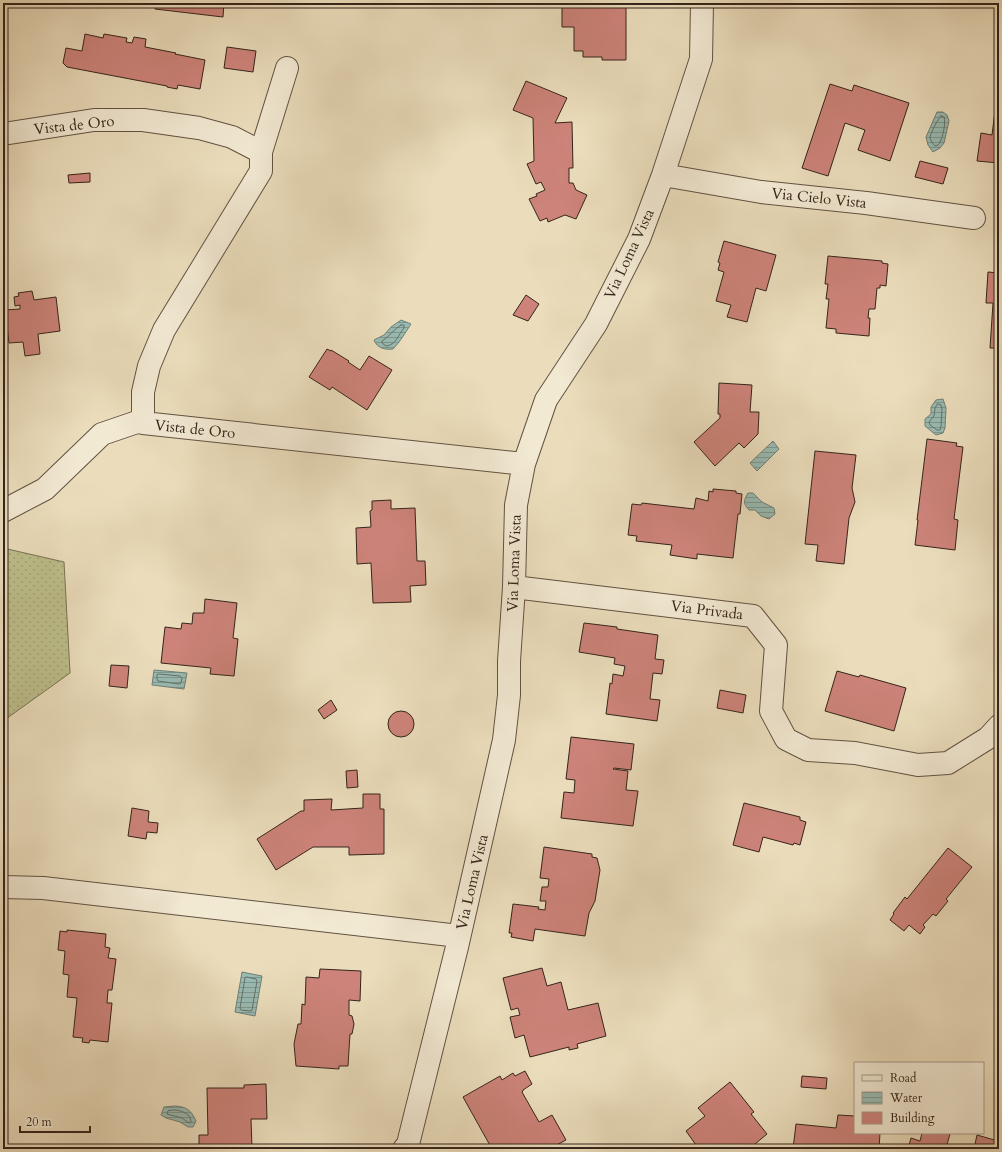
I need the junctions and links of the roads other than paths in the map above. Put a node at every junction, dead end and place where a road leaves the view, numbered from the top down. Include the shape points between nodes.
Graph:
1 (702, 3) edge
2 (287, 68) dead end
3 (3, 134) edge
4 (260, 152) junction
5 (664, 175) junction
6 (974, 218) dead end
7 (143, 423) junction
8 (524, 464) junction
9 (3, 511) edge
10 (514, 587) junction
11 (999, 726) edge
12 (3, 887) edge
13 (459, 936) junction
14 (404, 1149) edge

1 - 5 street, Via Loma Vista via 701,59
2 - 4 street, Vista de Oro
3 - 4 street, Vista de Oro via 94,120 143,120 199,128 232,137
4 - 7 street, Vista de Oro via 261,171 164,330 149,366 143,392
5 - 6 street, Via Cielo Vista via 761,192
5 - 8 street, Via Loma Vista via 639,239 596,324 546,400
7 - 8 street, Vista de Oro
7 - 9 street via 137,422 102,434 45,489
8 - 10 street, Via Loma Vista via 516,505
10 - 11 street, Via Privada via 753,616 776,644 771,711 786,739 808,750 855,752 918,765 948,763 988,738
10 - 13 street, Via Loma Vista via 509,695 504,740
12 - 13 street via 43,888
13 - 14 street, Via Loma Vista via 408,1144

